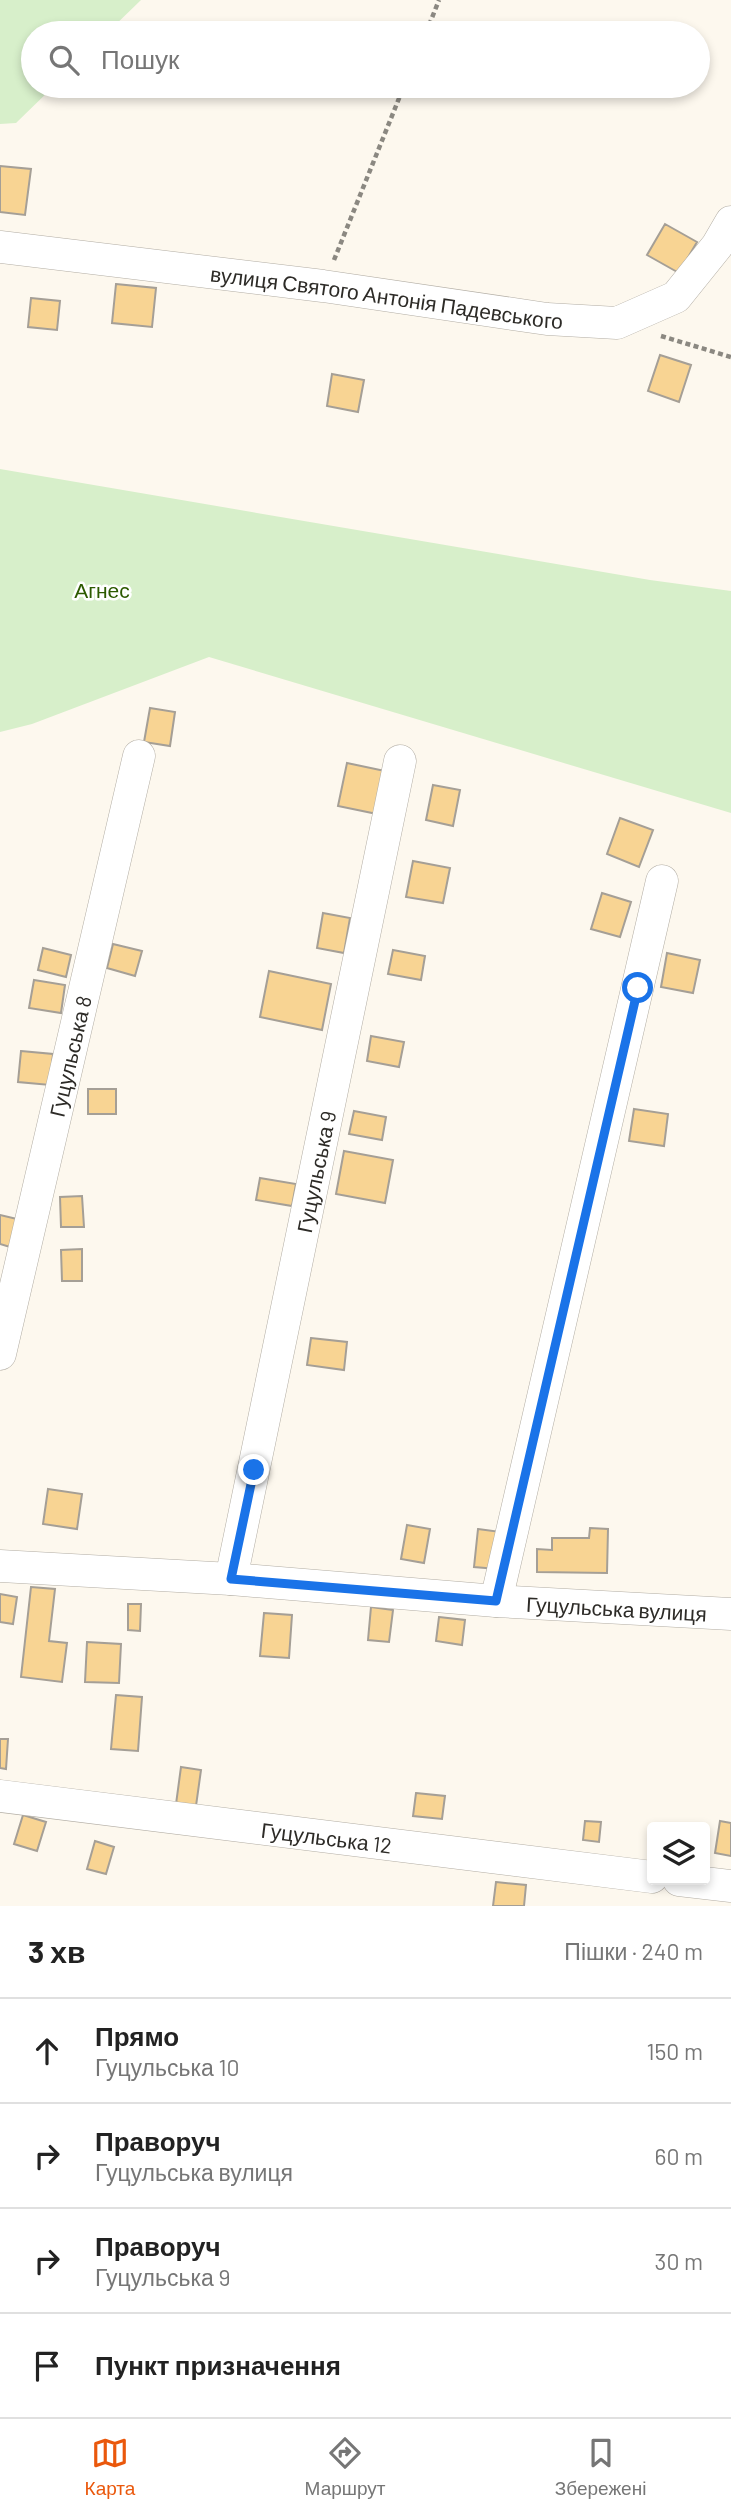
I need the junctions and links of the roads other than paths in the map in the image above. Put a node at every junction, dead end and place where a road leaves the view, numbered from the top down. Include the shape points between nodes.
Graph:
1 (731, 222) edge
2 (0, 247) edge
3 (139, 756) dead end
4 (400, 761) dead end
5 (662, 881) dead end
6 (0, 1354) edge
7 (0, 1566) edge
8 (231, 1579) junction
9 (496, 1601) junction
10 (731, 1614) edge
11 (0, 1796) edge
12 (647, 1876) edge
13 (710, 1884) edge
14 (731, 1886) edge

1 - 2 street, вулиця Святого Антонія Падевського via 676,297 617,323 547,319
3 - 6 street, Гуцульська 8
4 - 8 street, Гуцульська 9
5 - 9 street
7 - 8 street, Гуцульська вулиця
8 - 9 street, Гуцульська вулиця
9 - 10 street, Гуцульська вулиця
11 - 12 street, Гуцульська 12
13 - 14 street

